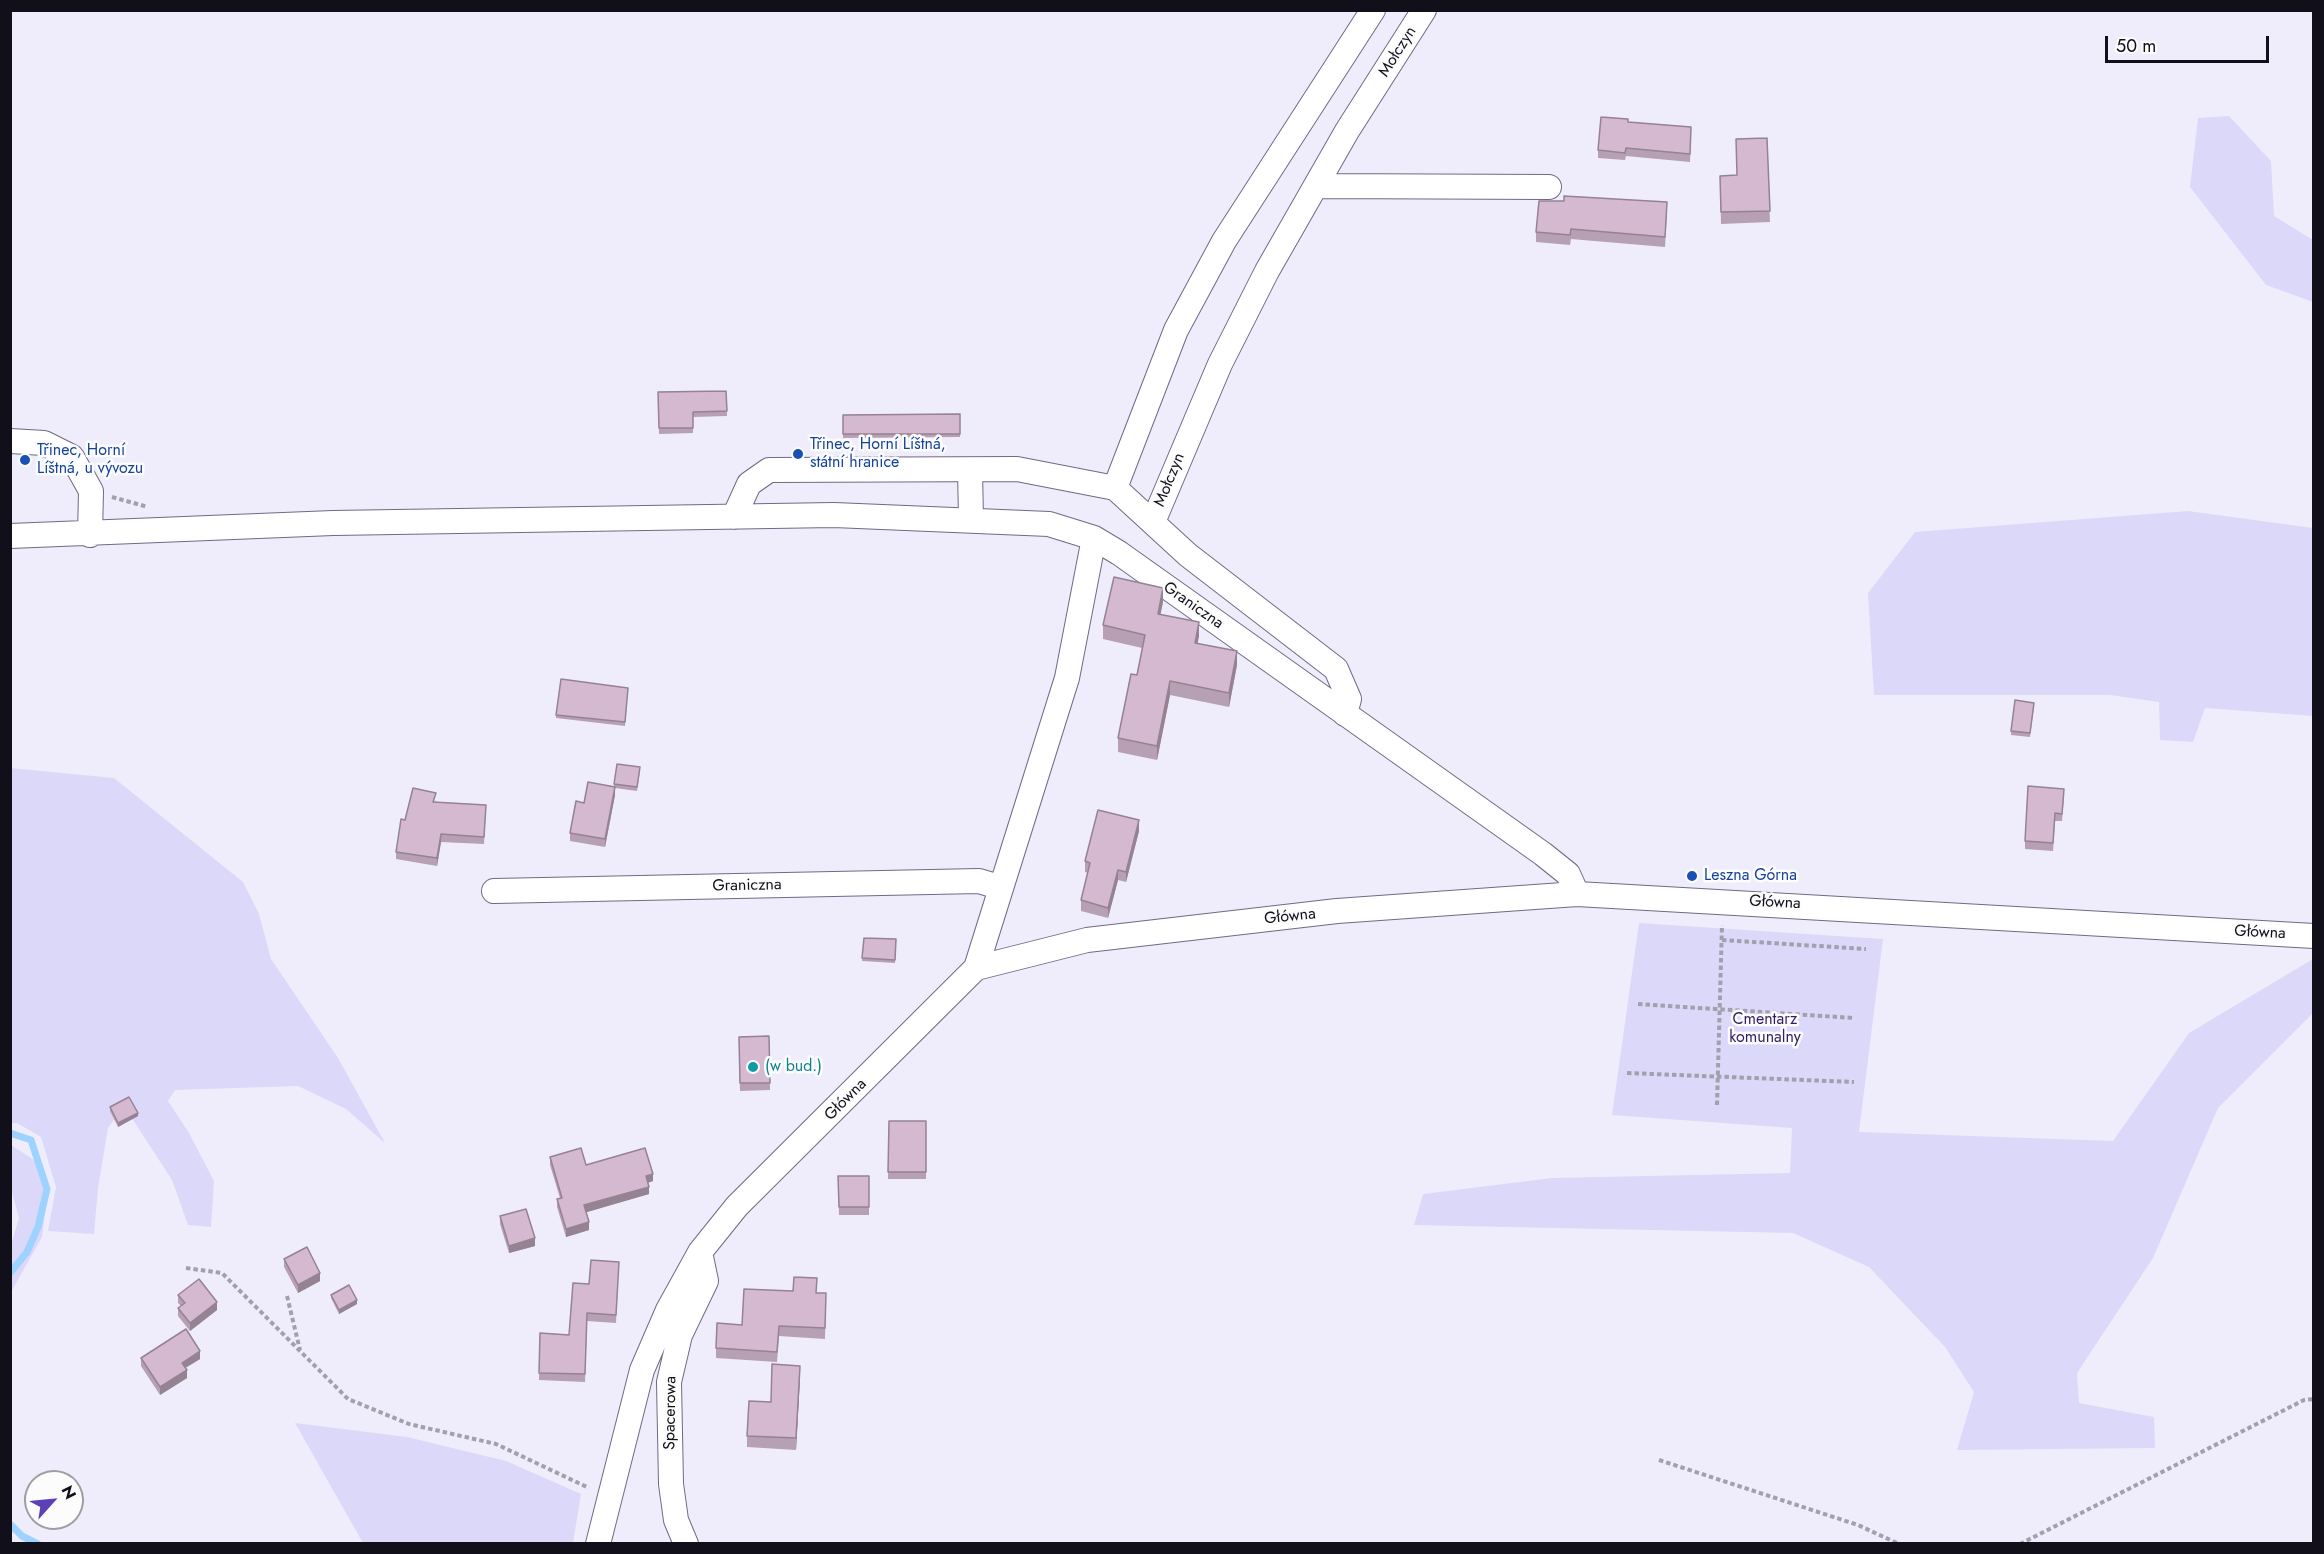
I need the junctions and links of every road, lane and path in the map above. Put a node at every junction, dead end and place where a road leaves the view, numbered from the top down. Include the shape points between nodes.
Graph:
1 (1373, 10) edge
2 (1424, 10) edge
3 (1316, 186) junction
4 (1549, 187) dead end
5 (10, 441) edge
6 (970, 470) junction
7 (1115, 488) junction
8 (734, 516) junction
9 (971, 519) junction
10 (1153, 522) junction
11 (90, 535) junction
12 (10, 536) edge
13 (1094, 538) junction
14 (1345, 714) junction
15 (999, 887) junction
16 (494, 891) dead end
17 (1577, 894) junction
18 (1724, 900) junction
19 (2313, 936) edge
20 (1722, 940) junction
21 (1866, 949) dead end
22 (976, 968) junction
23 (1638, 1004) dead end
24 (1720, 1010) junction
25 (1854, 1018) dead end
26 (1627, 1073) dead end
27 (1718, 1077) junction
28 (1854, 1082) dead end
29 (1717, 1105) dead end
30 (700, 1252) junction
31 (186, 1268) dead end
32 (287, 1296) dead end
33 (300, 1351) junction
34 (2313, 1399) edge
35 (1659, 1460) dead end
36 (610, 1496) junction
37 (598, 1544) edge
38 (686, 1544) edge
39 (1899, 1544) edge
40 (2020, 1544) edge

1 - 7 street via 1224,241 1181,320
2 - 3 street, Mołczyn
3 - 4 street
3 - 10 street, Mołczyn via 1220,364
5 - 11 street via 44,443 72,457 91,491
6 - 7 street via 1017,469
6 - 8 street via 770,470 750,484
6 - 9 street
7 - 10 street
8 - 9 street, Graniczna
8 - 11 street, Graniczna via 333,523
9 - 13 street, Graniczna via 1049,524
10 - 14 street, Mołczyn via 1188,555 1336,669 1348,699
11 - 12 street, Graniczna
13 - 14 street, Graniczna
13 - 15 street via 1067,678
14 - 17 street, Graniczna via 1543,854 1568,874
15 - 16 street, Graniczna via 979,881
15 - 22 street
17 - 18 street, Główna
17 - 22 street, Główna via 1337,911 1087,940
18 - 19 street, Główna
18 - 20 path
20 - 21 path
20 - 24 path
22 - 30 street, Główna via 737,1206
23 - 24 path
24 - 25 path
24 - 27 path
26 - 27 path
27 - 28 path
27 - 29 path
30 - 36 street, Główna via 668,1310 642,1370
30 - 38 street, Spacerowa via 706,1281 680,1335 669,1383 671,1484 676,1520
31 - 33 path via 222,1273
32 - 33 path
33 - 36 path via 348,1398 409,1424 496,1444
34 - 40 path
35 - 39 path via 1858,1525
36 - 37 street, Główna

